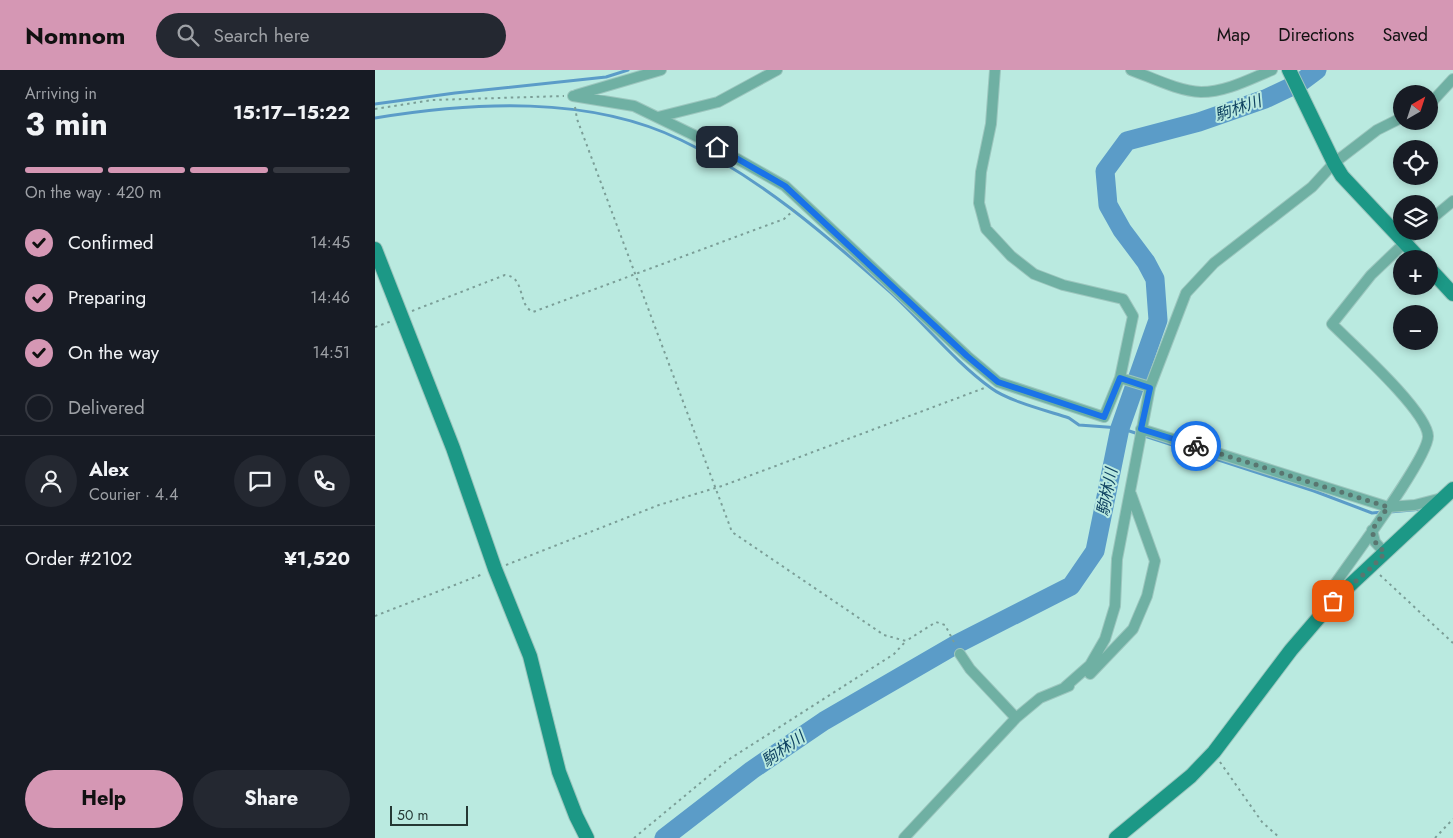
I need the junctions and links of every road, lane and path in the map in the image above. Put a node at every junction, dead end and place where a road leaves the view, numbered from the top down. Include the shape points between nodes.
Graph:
1 (661, 70) edge
2 (777, 70) edge
3 (995, 70) edge
4 (1131, 70) edge
5 (1272, 70) edge
6 (1289, 70) edge
7 (1453, 79) edge
8 (1438, 95) edge
9 (573, 96) junction
10 (375, 108) edge
11 (658, 117) junction
12 (1393, 122) edge
13 (1334, 163) junction
14 (1453, 201) edge
15 (797, 206) dead end
16 (1438, 214) edge
17 (1405, 242) junction
18 (375, 249) edge
19 (1412, 250) edge
20 (635, 273) junction
21 (1438, 278) edge
22 (1453, 294) edge
23 (401, 318) junction
24 (375, 327) edge
25 (1120, 378) junction
26 (998, 382) junction
27 (1150, 388) junction
28 (1141, 429) junction
29 (716, 488) junction
30 (1130, 493) junction
31 (1448, 493) edge
32 (1388, 507) junction
33 (1372, 530) junction
34 (1385, 553) junction
35 (1372, 567) junction
36 (495, 569) junction
37 (1335, 584) dead end
38 (375, 616) edge
39 (906, 641) junction
40 (1453, 643) edge
41 (960, 654) joint
42 (1065, 688) junction
43 (1016, 718) junction
44 (1214, 752) junction
45 (1453, 820) edge
46 (587, 838) edge
47 (634, 838) edge
48 (904, 838) edge
49 (1116, 838) edge
50 (1280, 838) edge
51 (1435, 838) edge

1 - 9 street
2 - 11 street via 718,102
3 - 25 street via 991,124 981,172 979,202 986,229 1011,256 1034,274 1063,285 1123,299 1133,316
4 - 5 street via 1201,92 1229,88
6 - 13 street
7 - 8 street
9 - 10 path via 432,100
9 - 11 street via 634,106
9 - 20 path via 577,119
11 - 26 street via 743,160 785,186
12 - 13 street via 1377,130
13 - 17 street via 1342,176
13 - 27 street via 1312,187 1214,263 1186,293
14 - 16 street
15 - 20 path via 784,219
17 - 19 street
17 - 32 street via 1371,275 1332,324 1410,403 1425,424 1429,437 1420,461
18 - 23 street
20 - 23 path via 533,312 526,306 516,280 505,275
20 - 29 path
21 - 22 street
23 - 24 path
23 - 36 street via 453,448
25 - 26 street via 1104,417
25 - 27 street
26 - 29 path
27 - 28 street
28 - 30 street
28 - 32 street
29 - 36 path via 659,506
29 - 39 path via 732,532 884,635
30 - 42 street via 1117,558 1115,606 1105,639 1090,665
30 - 42 street via 1155,561 1147,596 1133,629 1086,678
31 - 32 street via 1415,505
31 - 34 street
32 - 33 street
33 - 34 street via 1375,542
33 - 37 street
34 - 35 street
35 - 40 path
35 - 44 street via 1333,601 1291,650
36 - 38 path
36 - 46 street via 530,656 559,772
39 - 41 path via 936,622 945,625
39 - 47 path via 894,654 728,760
41 - 43 street
42 - 43 street via 1040,698
43 - 48 street
44 - 49 street via 1191,776
44 - 50 path via 1262,822
45 - 51 path

